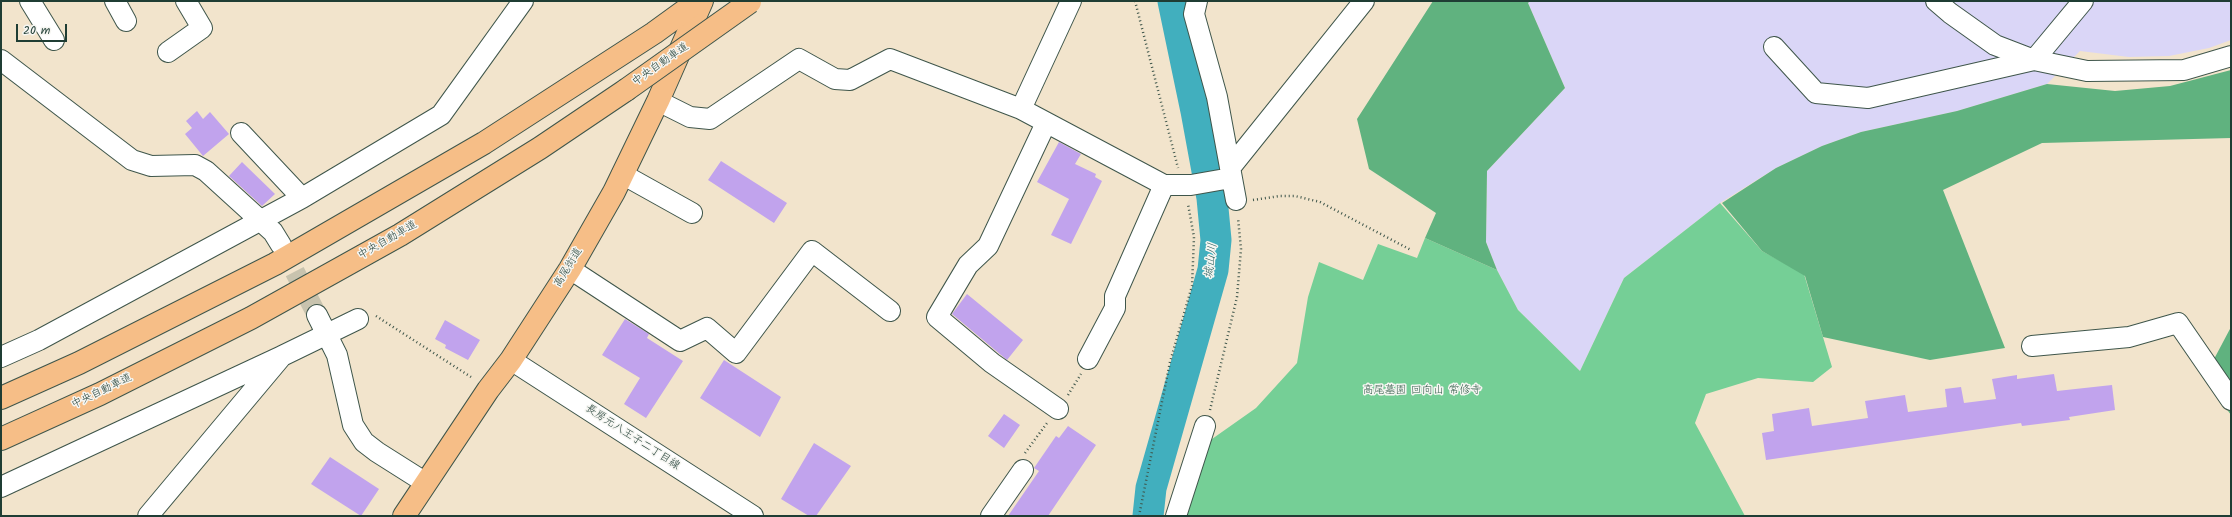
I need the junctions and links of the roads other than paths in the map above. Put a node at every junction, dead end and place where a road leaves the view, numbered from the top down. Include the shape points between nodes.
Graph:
1 (30, 1) edge
2 (115, 1) edge
3 (186, 1) edge
4 (523, 1) edge
5 (698, 1) edge
6 (702, 1) edge
7 (751, 1) edge
8 (1071, 1) edge
9 (1198, 1) edge
10 (1364, 1) edge
11 (1936, 1) edge
12 (2083, 1) edge
13 (126, 21) dead end
14 (54, 40) dead end
15 (1774, 47) dead end
16 (168, 52) dead end
17 (2231, 56) edge
18 (1, 60) edge
19 (2034, 60) junction
20 (658, 101) junction
21 (1021, 109) junction
22 (1046, 123) junction
23 (241, 133) dead end
24 (622, 174) junction
25 (1229, 175) junction
26 (1180, 185) junction
27 (302, 198) junction
28 (1236, 200) road end
29 (692, 213) dead end
30 (258, 220) junction
31 (281, 245) tunnel mouth
32 (570, 268) junction
33 (890, 311) dead end
34 (317, 315) tunnel mouth
35 (358, 319) road end
36 (327, 335) junction
37 (2032, 346) dead end
38 (282, 356) junction
39 (1, 357) edge
40 (1088, 359) dead end
41 (511, 360) junction
42 (1, 398) edge
43 (2231, 400) edge
44 (1058, 409) dead end
45 (1206, 426) road end
46 (1, 439) edge
47 (1023, 470) dead end
48 (426, 483) junction
49 (1, 487) edge
50 (148, 516) edge
51 (404, 516) edge
52 (752, 516) edge
53 (991, 516) edge
54 (1176, 516) edge

1 - 14 street
2 - 13 street
3 - 16 street via 202,28
4 - 27 street via 441,115
5 - 42 main road via 654,33 484,143 275,264 79,363
6 - 20 main road, 高尾街道
7 - 46 main road, 中央自動車道, bridge via 540,148 400,235 231,328 100,394
8 - 21 street
9 - 25 street via 1194,14 1217,97
10 - 25 street
11 - 19 street via 1996,45
12 - 19 street
15 - 19 street via 1816,93 1868,98
17 - 19 street via 2184,70 2087,70
18 - 30 street via 132,160 151,166 195,165 206,170
20 - 21 street via 690,117 710,119 800,59 835,79 850,80 890,59
20 - 24 main road, 高尾街道
21 - 22 street
22 - 26 street
22 - 44 street via 988,246 968,265 938,316 992,363
23 - 27 street
24 - 29 street
24 - 32 main road, 高尾街道
25 - 26 street
25 - 28 street
26 - 40 street via 1115,296 1115,308
27 - 30 street
30 - 31 street via 273,232
30 - 39 street via 39,340
32 - 33 street via 680,341 706,328 736,353 812,252
32 - 41 main road, 高尾街道
34 - 36 street
35 - 36 street
36 - 38 street
36 - 48 street via 337,355 353,425 364,442
37 - 43 street via 2129,337 2178,323
38 - 49 street
38 - 50 street
41 - 48 main road, 高尾街道
41 - 52 street, 長房元八王子二丁目線
45 - 54 street
47 - 53 street
48 - 51 main road, 高尾街道

